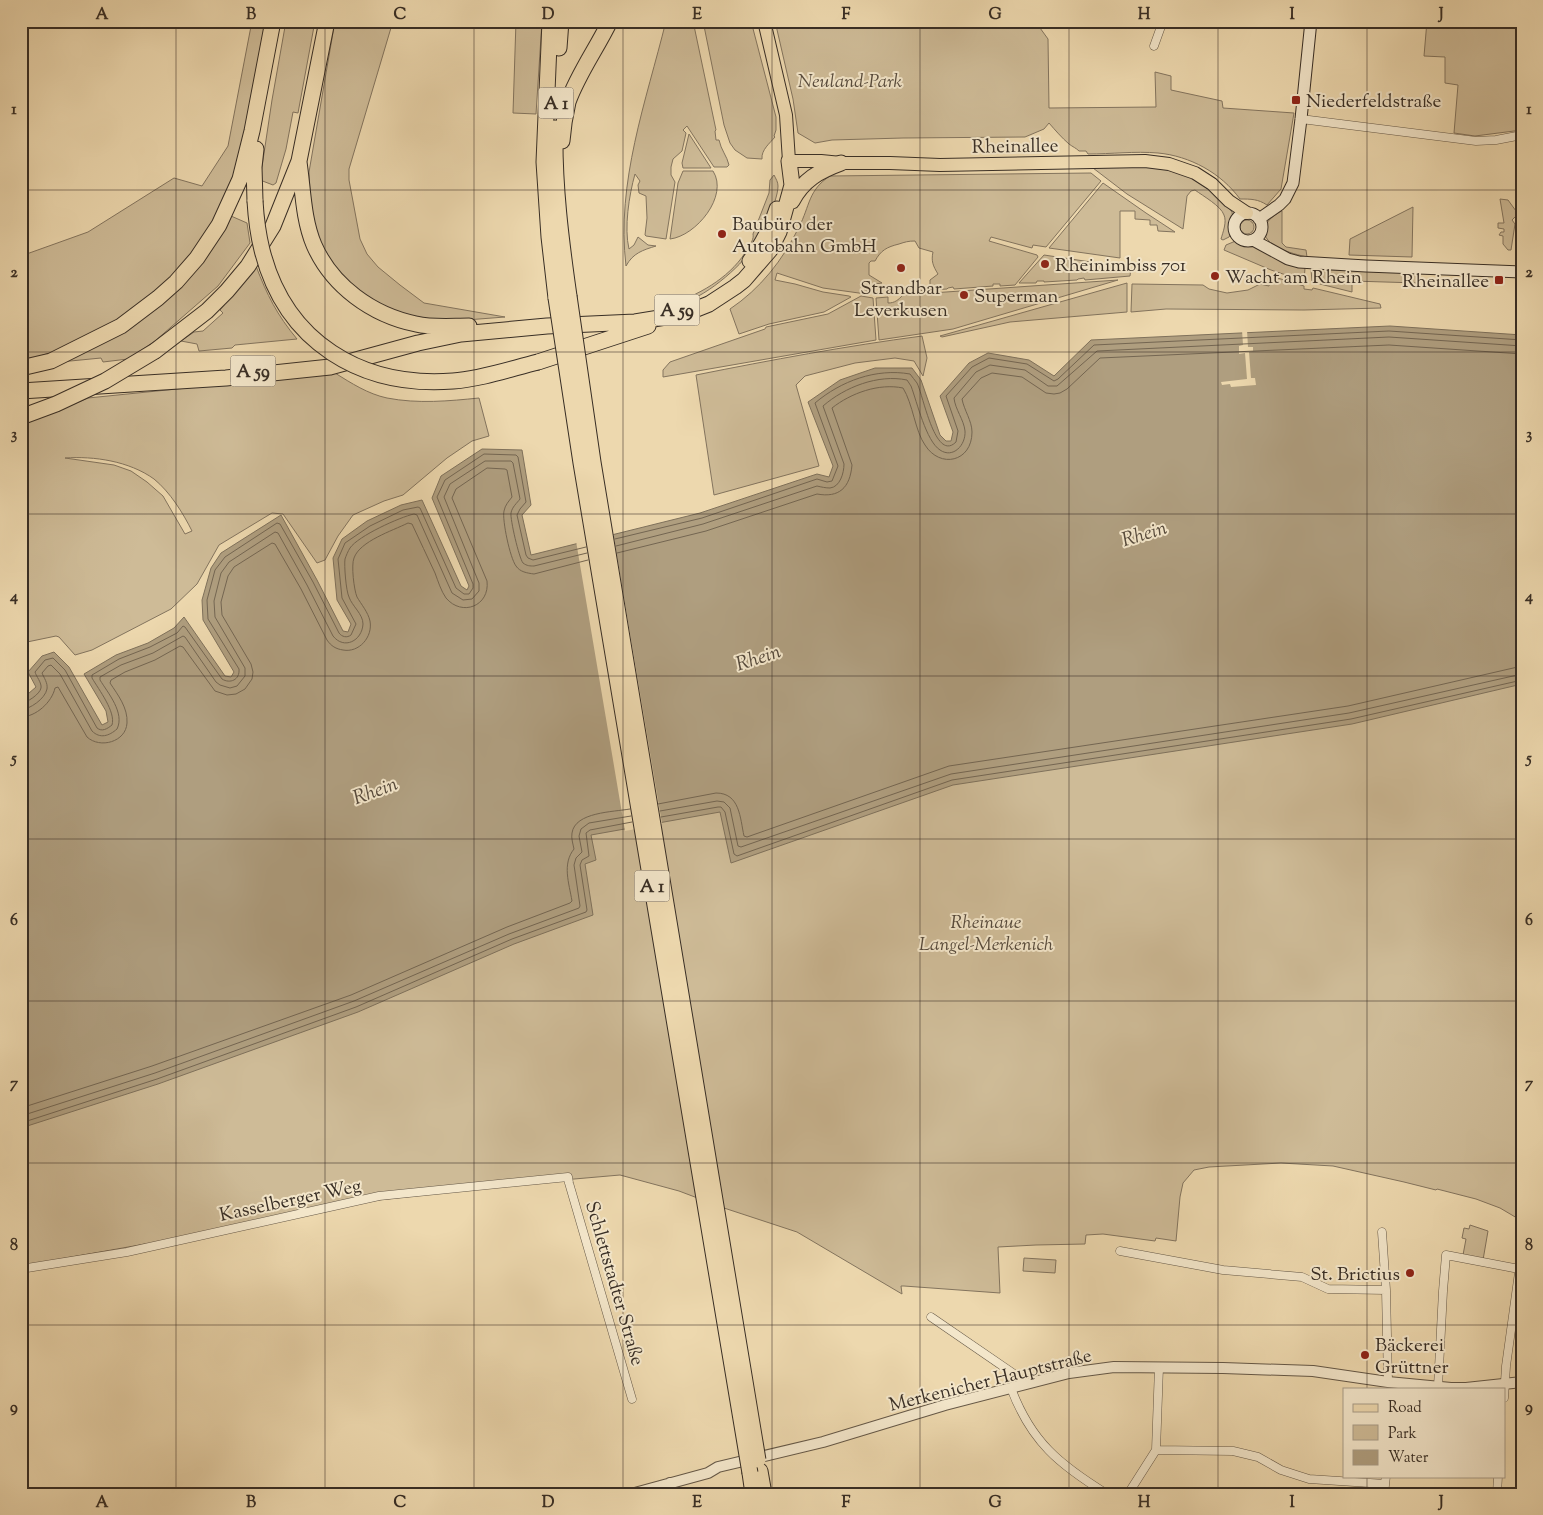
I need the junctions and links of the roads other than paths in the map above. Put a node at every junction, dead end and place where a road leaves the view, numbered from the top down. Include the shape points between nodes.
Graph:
1 (273, 21) edge
2 (327, 21) edge
3 (550, 21) edge
4 (561, 21) edge
5 (610, 21) edge
6 (764, 21) edge
7 (1162, 21) edge
8 (1311, 21) edge
9 (269, 40) junction
10 (1154, 46) dead end
11 (1301, 119) junction
12 (1522, 135) edge
13 (299, 161) junction
14 (789, 162) junction
15 (841, 163) junction
16 (556, 185) junction
17 (1242, 216) junction
18 (1259, 219) junction
19 (782, 223) junction
20 (1256, 237) junction
21 (1522, 272) edge
22 (563, 297) junction
23 (684, 314) junction
24 (481, 326) junction
25 (21, 368) edge
26 (21, 383) edge
27 (21, 391) edge
28 (21, 417) edge
29 (568, 1177) joint
30 (1382, 1232) dead end
31 (1120, 1251) dead end
32 (1522, 1251) edge
33 (21, 1269) edge
34 (1519, 1269) junction
35 (1386, 1290) junction
36 (931, 1317) dead end
37 (1158, 1367) junction
38 (1522, 1382) edge
39 (1393, 1384) edge
40 (1506, 1384) junction
41 (1022, 1386) junction
42 (1438, 1387) junction
43 (1011, 1388) junction
44 (1505, 1388) edge
45 (632, 1399) dead end
46 (1156, 1450) junction
47 (755, 1472) junction
48 (1498, 1478) edge
49 (1386, 1480) edge
50 (671, 1489) edge
51 (655, 1491) edge
52 (632, 1494) edge
53 (753, 1494) edge
54 (764, 1494) edge
55 (1107, 1494) edge
56 (1128, 1494) edge
57 (1384, 1494) edge
58 (1496, 1494) edge

1 - 9 highway
2 - 13 highway
3 - 22 highway, A 1 via 544,162 549,237
4 - 16 highway, A 1 via 556,100
5 - 16 highway via 568,103
6 - 14 main road via 786,115
7 - 10 street
8 - 11 main road
9 - 23 highway, bridge via 254,167 257,228 267,267 281,298 310,336 326,349 361,370 391,378 454,381 538,362
9 - 25 highway via 240,179 219,225 197,258 164,293 121,326 51,361
11 - 12 street via 1476,141
11 - 18 main road via 1293,183 1279,205
13 - 24 highway via 304,209 314,244 332,274 356,297 383,314 412,323
13 - 28 highway, bridge via 266,239 248,266 207,311 154,351 97,385
14 - 15 main road, Rheinallee
14 - 19 highway via 792,185
14 - 24 highway, A 59 via 776,213 758,251 728,283 699,302 683,309 637,317
15 - 17 main road, Rheinallee via 940,165 1145,161 1170,164 1195,173 1212,184
15 - 19 highway via 826,168 806,182 796,194
16 - 22 highway, A 1
17 - 18 main road
17 - 20 main road, Rheinallee via 1234,226 1237,236 1244,241
18 - 20 main road via 1262,227
19 - 23 highway, A 59 via 773,244 744,280 709,304
20 - 21 main road, Rheinallee via 1288,259 1308,263
22 - 47 highway, A 1, bridge via 581,463
23 - 27 highway, A 59 via 635,322 461,334 330,367 226,378
24 - 26 highway, A 59 via 437,332 321,364 202,376 134,373
29 - 33 street, Kasselberger Weg via 378,1196 127,1252
29 - 45 street, Schlettstadter Straße
30 - 35 street
31 - 35 street via 1223,1270 1302,1277 1328,1288
32 - 34 street
34 - 40 street
34 - 42 street via 1446,1255
35 - 39 street
36 - 41 street via 1017,1376
37 - 39 street, Merkenicher Hauptstraße via 1313,1371
37 - 41 street, Merkenicher Hauptstraße via 1114,1367 1069,1373
37 - 46 street
38 - 40 street, Merkenicher Hauptstraße
39 - 42 street, Merkenicher Hauptstraße
40 - 42 street, Merkenicher Hauptstraße
40 - 44 street
41 - 43 street, Merkenicher Hauptstraße
43 - 50 street, Merkenicher Hauptstraße via 823,1442 718,1467
43 - 55 street via 1030,1428 1043,1445 1061,1463
46 - 49 street via 1233,1451 1258,1457 1281,1470 1308,1479
46 - 56 street
47 - 53 highway, A 1
47 - 54 highway, A 1
48 - 58 street
49 - 57 street
50 - 51 street, Merkenicher Hauptstraße
51 - 52 street, Merkenicher Hauptstraße

